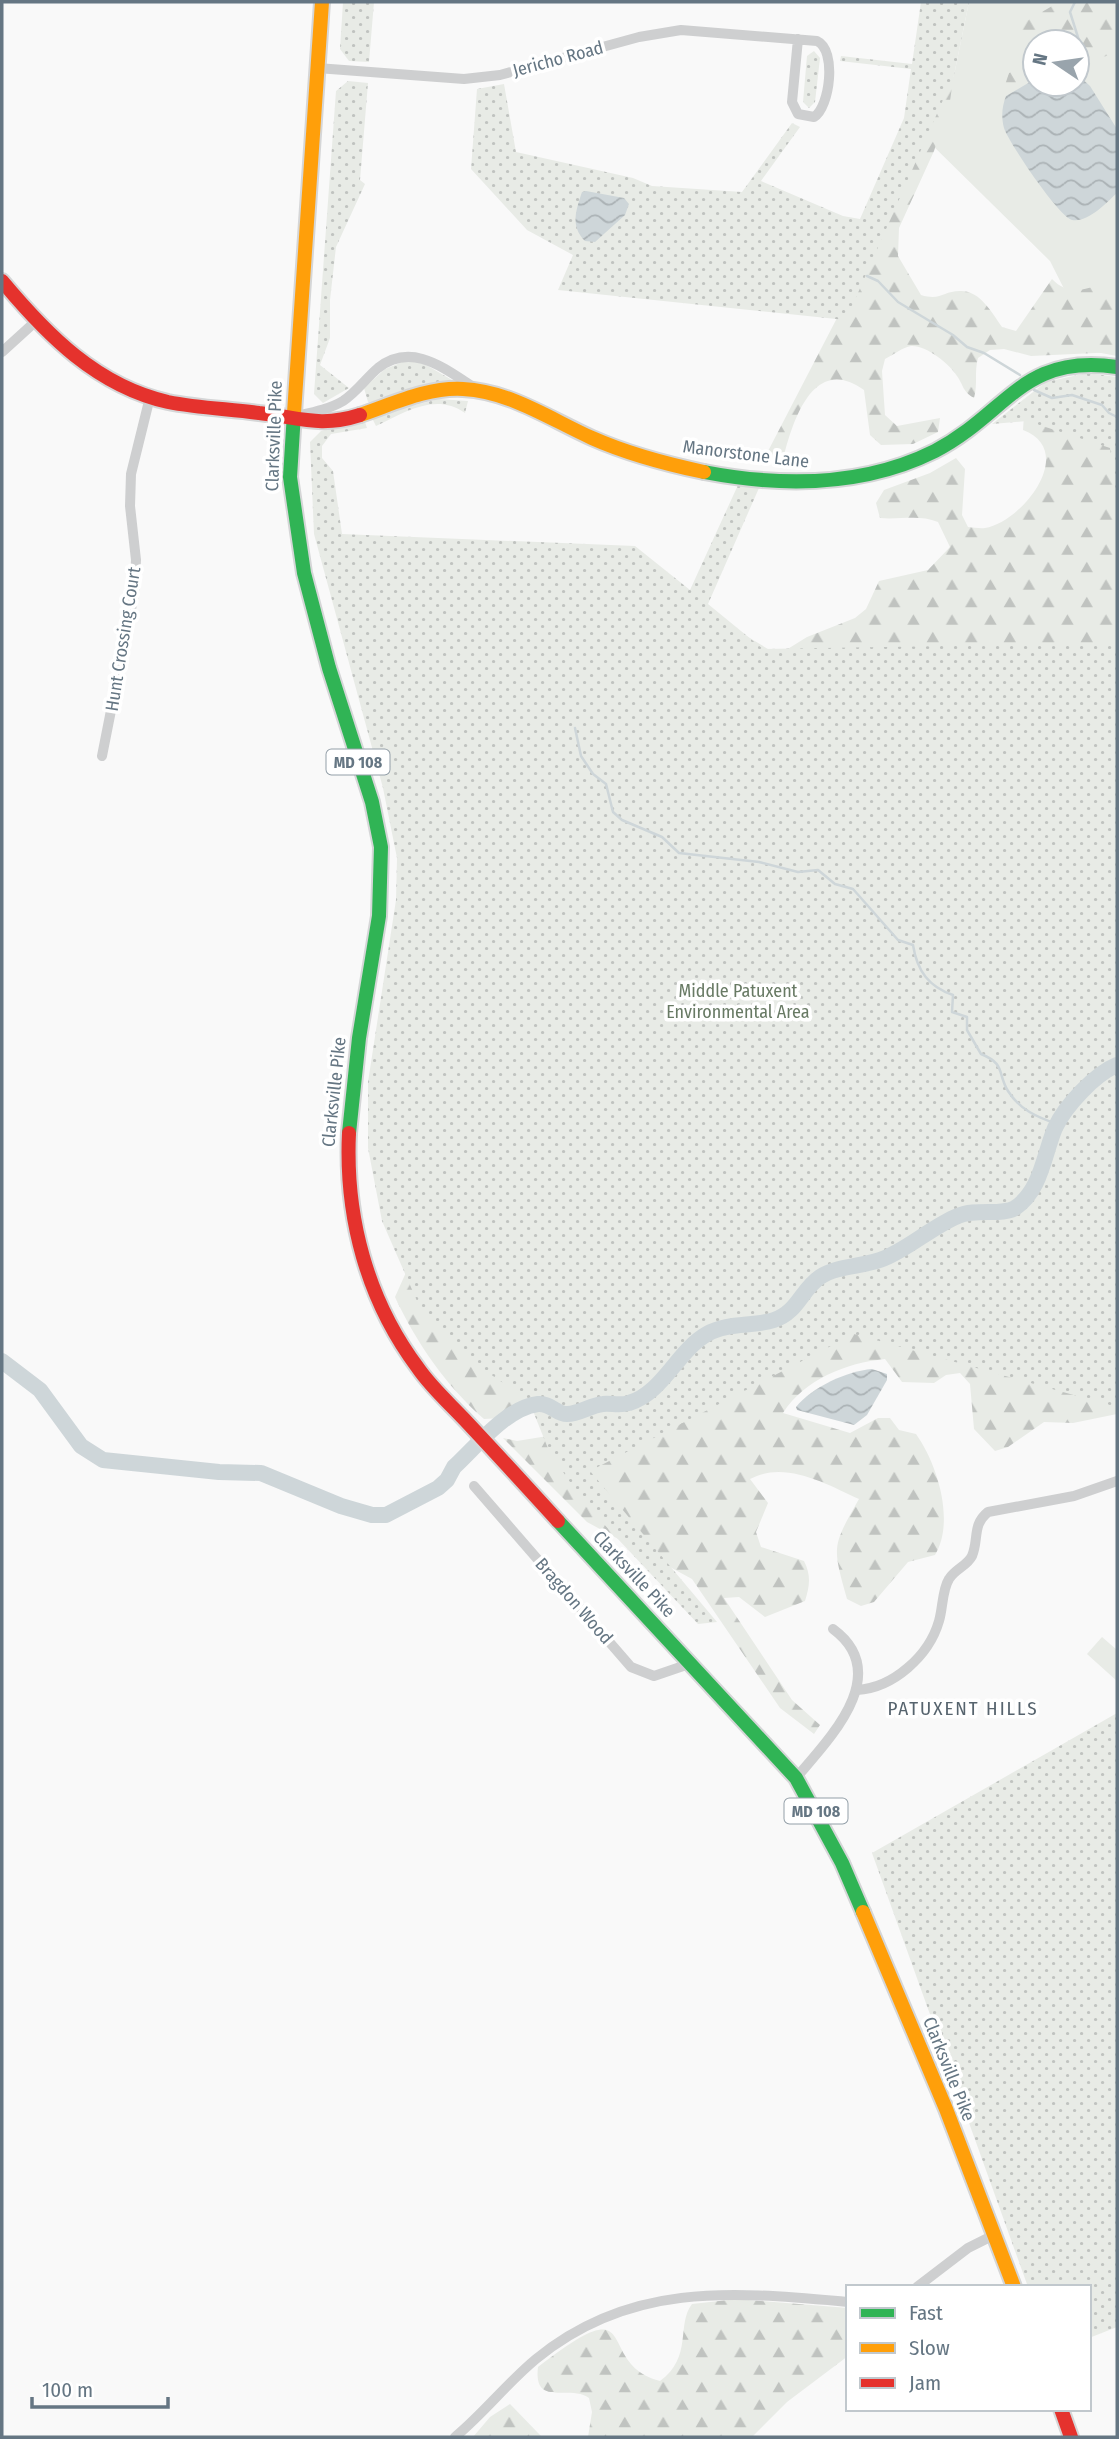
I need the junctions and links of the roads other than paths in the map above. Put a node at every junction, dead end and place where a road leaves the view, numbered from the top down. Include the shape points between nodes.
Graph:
1 (322, 2) edge
2 (798, 39) junction
3 (317, 68) junction
4 (2, 281) edge
5 (36, 322) junction
6 (2, 352) edge
7 (1117, 367) edge
8 (478, 390) junction
9 (150, 397) junction
10 (292, 417) junction
11 (102, 756) dead end
12 (1117, 1481) edge
13 (474, 1486) dead end
14 (833, 1629) dead end
15 (692, 1663) junction
16 (857, 1690) junction
17 (796, 1778) junction
18 (994, 2235) junction
19 (920, 2285) edge
20 (1013, 2285) edge
21 (846, 2302) edge
22 (1062, 2411) edge
23 (455, 2437) edge
24 (1071, 2437) edge

1 - 3 main road, Clarksville Pike / MD 108
2 - 2 street, Jericho Road via 817,41 829,52 825,104 814,117 798,114 792,102
2 - 3 street, Jericho Road via 704,30 662,33 500,75 464,79
3 - 10 main road, Clarksville Pike / MD 108
4 - 5 main road
5 - 6 street
5 - 9 main road via 96,372
7 - 8 main road, Manorstone Lane via 1081,363 1035,375 963,434 925,456 864,476 819,481 732,475 645,457 594,439 520,403
8 - 10 main road, Manorstone Lane via 418,394 326,424
8 - 10 street, Manorstone Lane via 435,362 405,357 385,363 334,406
9 - 10 main road
9 - 11 street, Hunt Crossing Court via 131,474 134,594
10 - 15 main road, Clarksville Pike / MD 108 via 290,477 297,542 381,846 379,913 347,1120 349,1206 362,1260 389,1324 418,1369
12 - 16 street via 1074,1496 988,1511 975,1530 972,1556 950,1577 938,1625 918,1655 897,1678 873,1689
13 - 15 street, Bragdon Wood via 636,1672 664,1675
14 - 16 street via 853,1651
15 - 17 main road, Clarksville Pike / MD 108
16 - 17 street via 843,1719
17 - 18 main road, Clarksville Pike / MD 108 via 842,1863
18 - 19 street via 968,2248
18 - 20 main road, Clarksville Pike / MD 108
21 - 23 street via 710,2293 625,2309 565,2338 538,2357
22 - 24 main road

